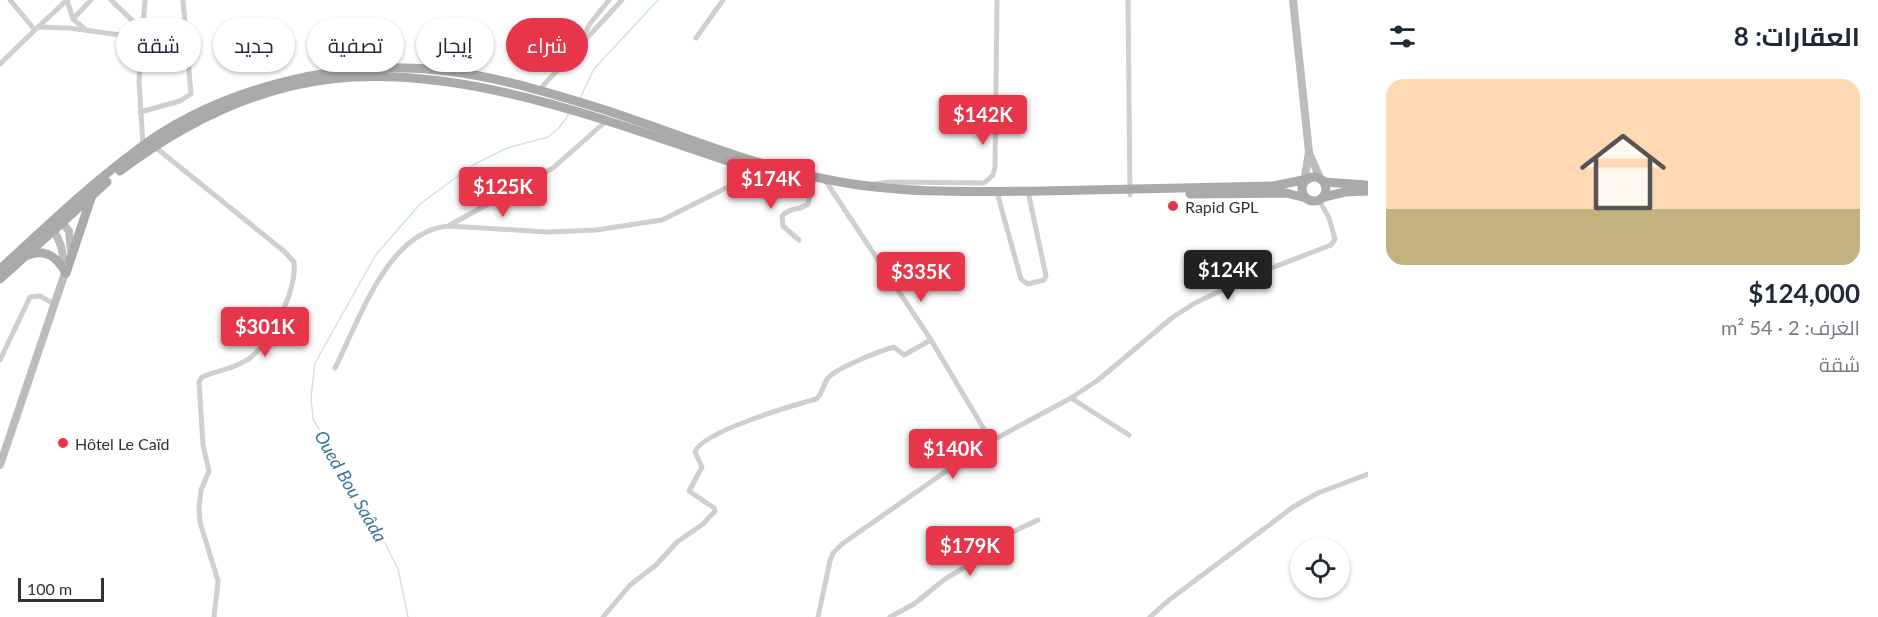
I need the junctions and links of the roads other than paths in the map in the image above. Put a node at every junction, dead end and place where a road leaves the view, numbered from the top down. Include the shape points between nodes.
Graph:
1 (10, 0) edge
2 (67, 0) edge
3 (91, 0) edge
4 (111, 0) edge
5 (145, 0) edge
6 (183, 0) edge
7 (609, 0) edge
8 (622, 0) edge
9 (723, 0) edge
10 (997, 0) edge
11 (1128, 0) edge
12 (1293, 0) edge
13 (128, 18) edge
14 (144, 18) edge
15 (73, 19) junction
16 (588, 27) edge
17 (36, 28) junction
18 (87, 31) junction
19 (116, 33) edge
20 (588, 37) edge
21 (696, 38) dead end
22 (0, 64) edge
23 (140, 72) edge
24 (559, 72) edge
25 (544, 92) junction
26 (140, 112) junction
27 (605, 122) junction
28 (143, 146) junction
29 (155, 147) junction
30 (1309, 152) junction
31 (755, 170) junction
32 (1322, 180) junction
33 (1306, 181) junction
34 (813, 183) junction
35 (827, 183) junction
36 (1368, 185) edge
37 (861, 186) junction
38 (1368, 191) edge
39 (1130, 192) junction
40 (94, 194) junction
41 (998, 196) junction
42 (1029, 196) junction
43 (1306, 198) junction
44 (1322, 199) junction
45 (56, 222) junction
46 (449, 226) junction
47 (799, 240) dead end
48 (28, 255) junction
49 (0, 269) edge
50 (66, 273) junction
51 (0, 279) edge
52 (54, 304) junction
53 (931, 340) junction
54 (0, 360) edge
55 (335, 368) dead end
56 (1071, 398) junction
57 (1129, 435) dead end
58 (990, 441) junction
59 (0, 465) edge
60 (1368, 474) edge
61 (1038, 520) dead end
62 (214, 617) edge
63 (603, 617) edge
64 (819, 617) edge
65 (890, 617) edge
66 (1150, 617) edge

1 - 17 street
2 - 15 street
2 - 17 street
3 - 15 street
4 - 13 street
5 - 14 street
6 - 26 street via 191,94
7 - 16 street
8 - 20 street
9 - 21 street
10 - 37 street via 993,175 984,183 890,182
11 - 39 street
12 - 30 main road
15 - 18 street
17 - 18 street
17 - 22 street
18 - 19 street
23 - 26 street
24 - 25 street
25 - 28 main road via 443,70 399,68 328,73 235,97 192,116
25 - 35 main road
26 - 28 street
27 - 29 main road via 550,105 439,81 331,79 275,90 240,102
27 - 31 main road
27 - 46 street via 553,168
28 - 45 main road
29 - 40 main road via 115,174
29 - 62 street via 294,262 292,288 260,348 249,359 202,377 200,382 208,471 199,508 219,581
30 - 32 main road
30 - 33 main road
31 - 34 main road
31 - 46 street via 662,220 596,230 547,232
32 - 33 main road
32 - 36 main road
32 - 44 main road via 1327,189
33 - 39 main road
33 - 43 main road via 1302,189
34 - 35 main road
34 - 47 street via 808,204 782,216 783,226
35 - 37 main road
35 - 41 main road via 873,192
35 - 53 street
37 - 39 main road via 994,192
38 - 44 main road
39 - 42 main road
39 - 43 main road via 1286,193
40 - 45 main road
40 - 50 main road
41 - 42 main road
41 - 42 street via 1021,279 1028,284 1043,281 1047,276
43 - 44 main road
44 - 56 street via 1334,232 1335,239 1330,245 1195,303
45 - 48 main road
45 - 49 main road
45 - 50 main road
46 - 55 street via 422,232 383,274
48 - 50 main road via 48,253
48 - 51 main road
50 - 52 main road
52 - 54 street via 40,296 30,297
52 - 59 main road
53 - 58 street
53 - 63 street via 906,355 894,347 858,361 828,377 816,399 734,426 700,444 695,452 702,467 689,491 715,511 630,585
56 - 57 street
56 - 58 street
58 - 64 street via 871,522 833,553
60 - 66 street via 1293,507
61 - 65 street via 1005,536 977,560

